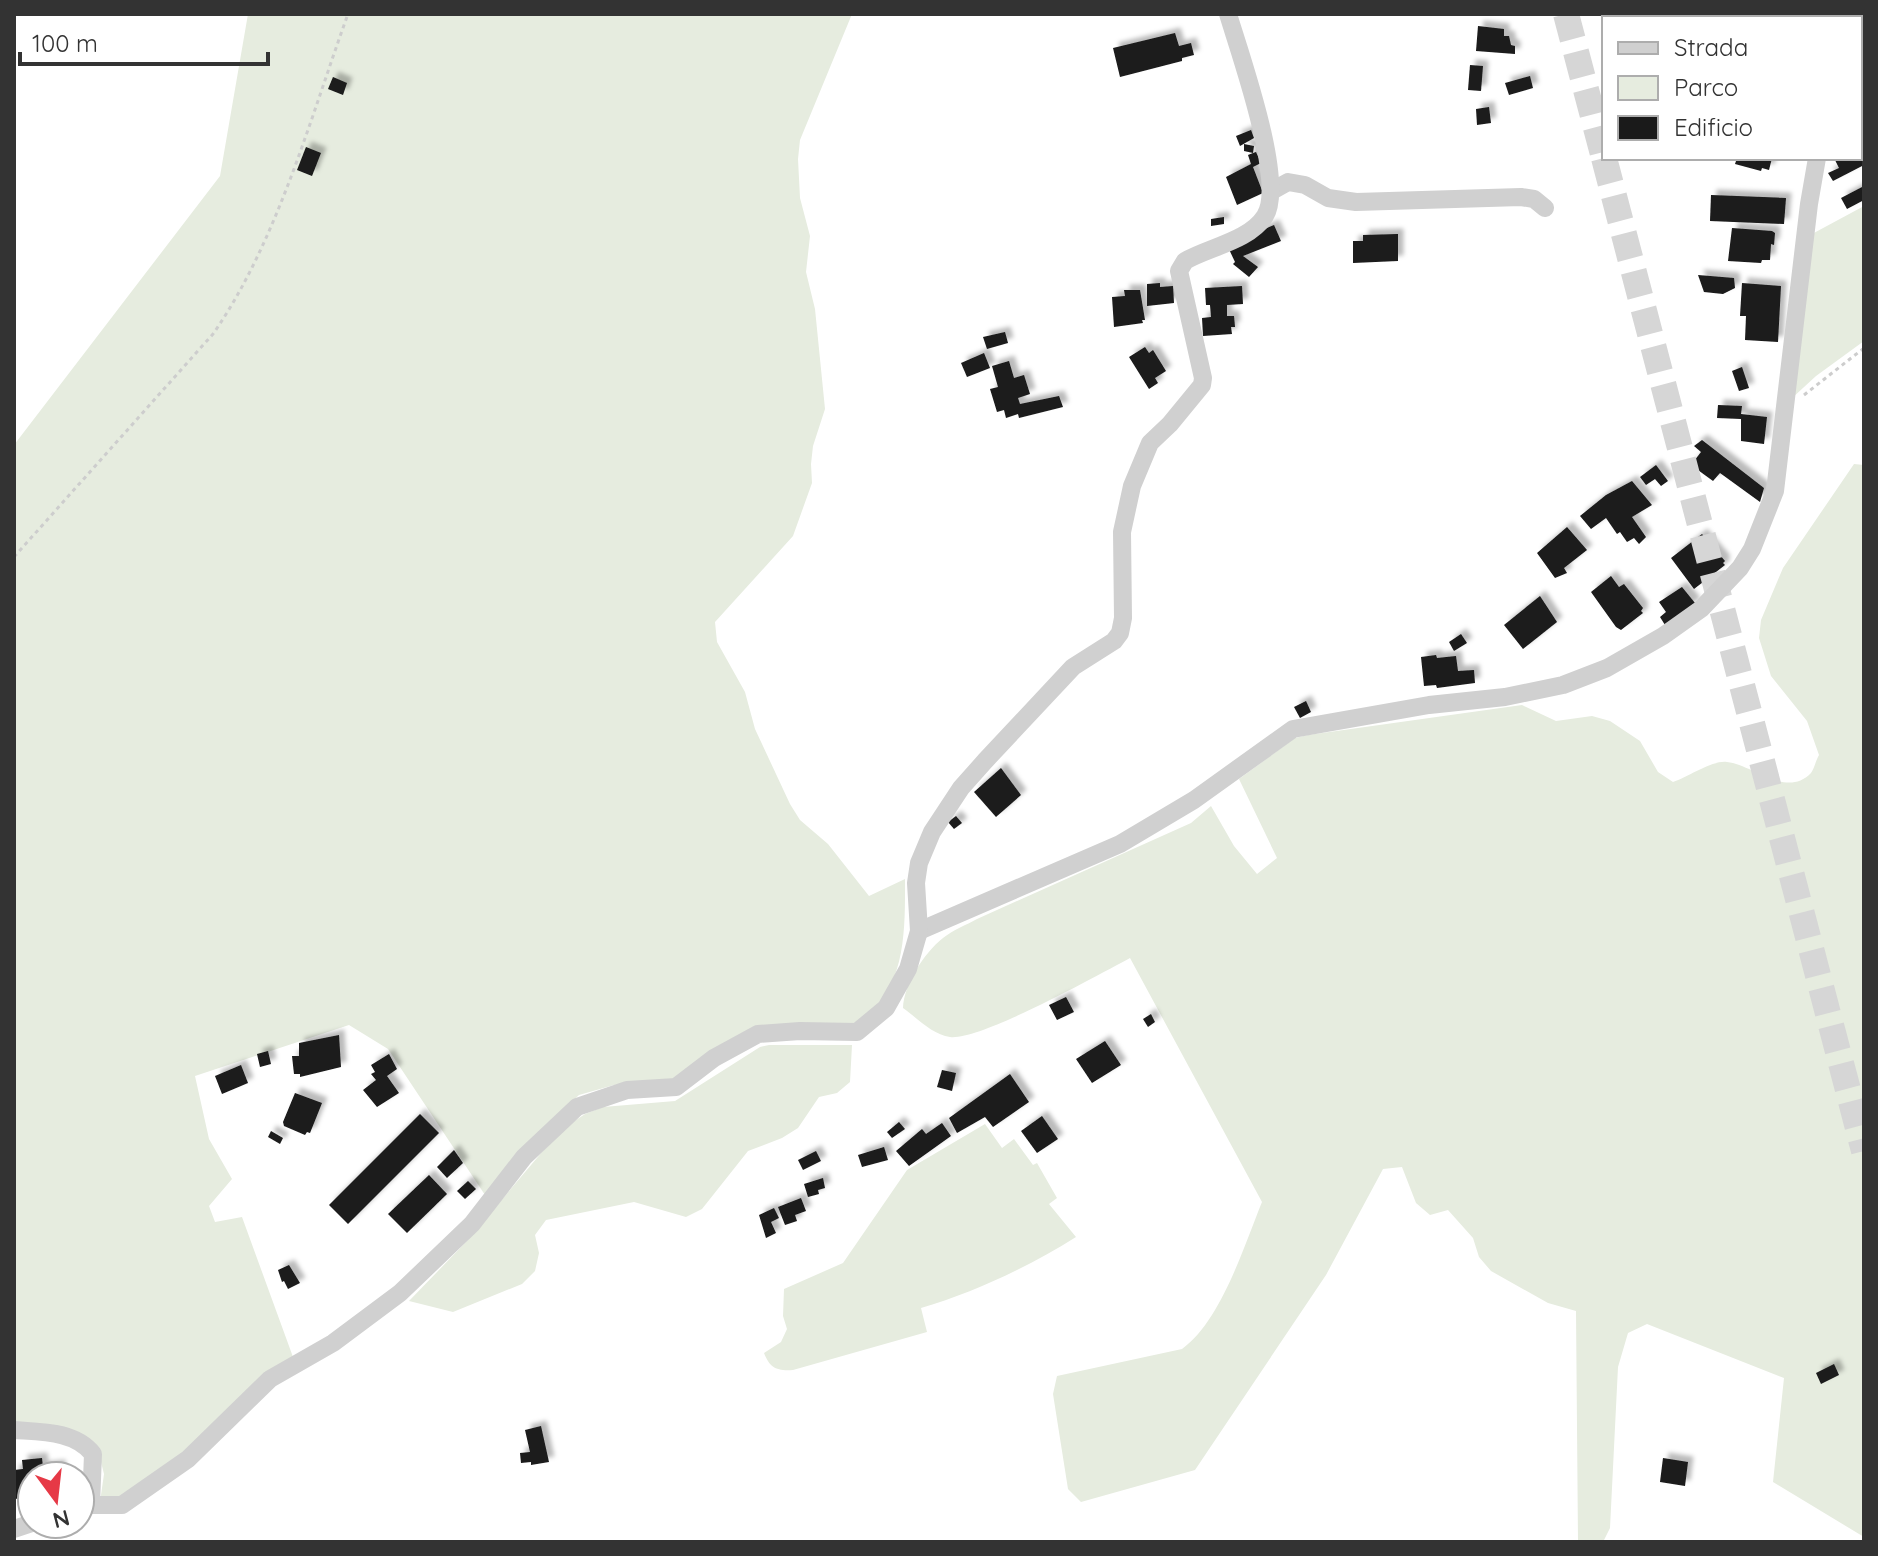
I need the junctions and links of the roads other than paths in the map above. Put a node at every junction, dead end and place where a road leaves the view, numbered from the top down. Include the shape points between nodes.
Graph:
1 (1228, 14) edge
2 (1817, 160) edge
3 (1272, 191) junction
4 (1545, 208) dead end
5 (919, 931) junction
6 (14, 1430) edge
7 (92, 1460) edge
8 (96, 1506) edge

1 - 3 street
2 - 5 street via 1775,491 1752,549 1701,609 1607,668 1563,685 1293,729 1194,800 1120,844
3 - 4 street via 1288,182 1328,198 1356,202 1521,197
3 - 5 street via 1266,216 1251,230 1185,261 1179,271 1202,385 1150,443 1132,486 1122,532 1120,633 1073,667 961,788 919,863
5 - 8 street via 908,969 886,1008 857,1032 758,1034 676,1087 627,1090 577,1107 524,1157 472,1224 400,1293 333,1343 270,1379 188,1459 122,1505
6 - 7 street via 69,1436 85,1443

